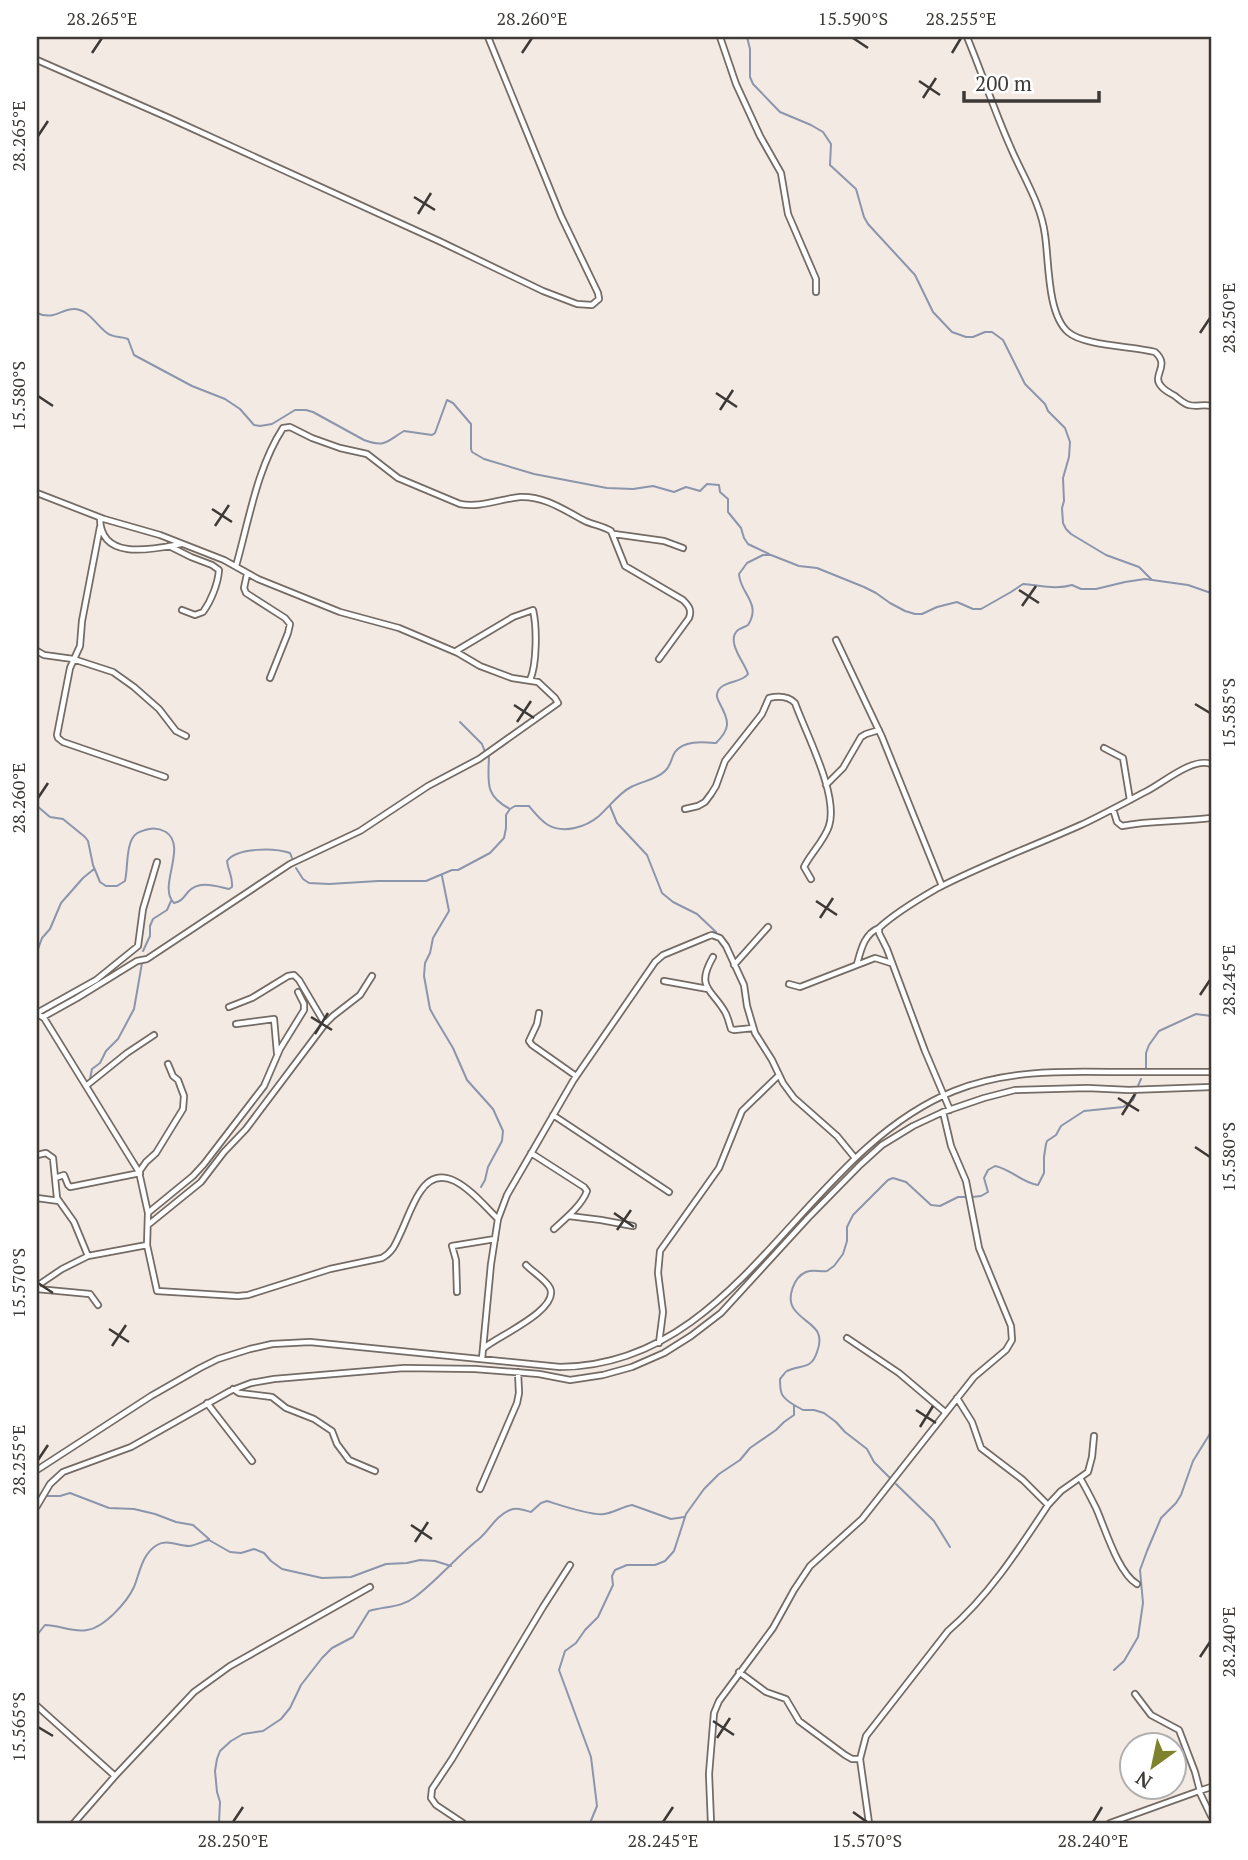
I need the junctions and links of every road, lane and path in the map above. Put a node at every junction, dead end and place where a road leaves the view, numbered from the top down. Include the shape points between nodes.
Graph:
1 (488, 37) edge
2 (720, 37) edge
3 (967, 37) edge
4 (37, 60) edge
5 (816, 292) dead end
6 (1211, 406) edge
7 (37, 493) edge
8 (104, 519) junction
9 (100, 527) junction
10 (614, 534) junction
11 (181, 544) junction
12 (169, 546) junction
13 (683, 548) dead end
14 (236, 566) junction
15 (247, 574) junction
16 (182, 610) dead end
17 (836, 640) dead end
18 (37, 651) edge
19 (455, 652) junction
20 (73, 659) junction
21 (659, 659) dead end
22 (270, 678) dead end
23 (529, 680) junction
24 (879, 730) junction
25 (187, 736) dead end
26 (1104, 748) dead end
27 (1211, 764) edge
28 (165, 778) dead end
29 (827, 785) junction
30 (1130, 800) junction
31 (1113, 808) junction
32 (685, 809) dead end
33 (1211, 818) edge
34 (157, 862) dead end
35 (811, 878) dead end
36 (942, 886) junction
37 (768, 927) dead end
38 (879, 929) junction
39 (713, 957) dead end
40 (892, 963) junction
41 (857, 965) junction
42 (734, 966) junction
43 (372, 976) dead end
44 (664, 981) dead end
45 (789, 984) dead end
46 (708, 989) junction
47 (298, 992) dead end
48 (229, 1007) dead end
49 (37, 1013) edge
50 (539, 1013) dead end
51 (43, 1017) junction
52 (236, 1024) dead end
53 (325, 1024) junction
54 (754, 1028) junction
55 (154, 1035) dead end
56 (277, 1054) junction
57 (168, 1064) dead end
58 (1211, 1072) edge
59 (576, 1076) junction
60 (778, 1076) junction
61 (86, 1086) junction
62 (1211, 1087) edge
63 (945, 1095) junction
64 (950, 1110) junction
65 (943, 1112) junction
66 (553, 1115) junction
67 (531, 1153) junction
68 (37, 1154) edge
69 (855, 1158) junction
70 (140, 1172) junction
71 (55, 1178) junction
72 (669, 1192) dead end
73 (37, 1198) edge
74 (59, 1201) junction
75 (148, 1213) junction
76 (568, 1216) junction
77 (498, 1219) junction
78 (148, 1225) junction
79 (634, 1227) dead end
80 (554, 1229) dead end
81 (495, 1239) junction
82 (147, 1245) junction
83 (88, 1256) junction
84 (526, 1265) dead end
85 (37, 1287) edge
86 (457, 1292) dead end
87 (98, 1305) dead end
88 (847, 1338) dead end
89 (659, 1343) junction
90 (484, 1348) junction
91 (482, 1359) junction
92 (518, 1373) junction
93 (263, 1385) junction
94 (233, 1389) junction
95 (259, 1395) junction
96 (957, 1398) junction
97 (207, 1403) junction
98 (945, 1412) junction
99 (1094, 1436) dead end
100 (252, 1461) dead end
101 (37, 1470) edge
102 (375, 1471) dead end
103 (1080, 1478) junction
104 (480, 1489) dead end
105 (1048, 1505) junction
106 (37, 1506) edge
107 (570, 1565) dead end
108 (1137, 1584) dead end
109 (370, 1587) dead end
110 (739, 1672) junction
111 (1135, 1694) dead end
112 (37, 1706) edge
113 (860, 1759) junction
114 (115, 1776) junction
115 (1211, 1787) edge
116 (1200, 1791) junction
117 (1211, 1816) edge
118 (74, 1823) edge
119 (463, 1823) edge
120 (710, 1823) edge
121 (869, 1823) edge
122 (1112, 1823) edge

1 - 4 street via 561,216 598,293 599,299 592,305 543,291
2 - 5 street via 736,84 781,173 788,214 816,279
3 - 6 street via 1037,207 1060,323 1084,339 1155,352 1163,363 1157,379 1163,388 1188,405
7 - 8 street
8 - 9 street via 100,518
8 - 11 street
9 - 12 street via 119,547 140,551
9 - 20 street via 80,646
10 - 13 street
10 - 14 street via 529,497 460,504 398,478 367,454 285,427 266,463
10 - 21 street via 625,566 683,600 690,610
11 - 12 street
11 - 14 street
12 - 16 street via 219,570 203,612 195,615
14 - 15 street
15 - 19 street
15 - 22 street via 244,588 248,596 290,624
17 - 24 street
18 - 20 street
19 - 23 street via 480,666
19 - 23 street via 533,610
20 - 25 street via 118,675 159,709 176,731
20 - 28 street via 58,738
23 - 51 street via 542,684 558,703 501,745 360,831 290,864 147,958
24 - 29 street via 862,737
24 - 36 street
26 - 30 street via 1123,758
27 - 30 street via 1190,766
29 - 32 street via 794,703 774,697 725,761 705,802
29 - 35 street via 832,814 826,833 804,867
30 - 31 street
31 - 33 street via 1122,827
31 - 36 street
34 - 49 street via 138,946 96,980
36 - 38 street
37 - 42 street
38 - 40 street
38 - 41 street via 862,946
39 - 46 street via 706,969
40 - 41 street via 875,958
40 - 63 street
41 - 45 street via 800,987
42 - 54 street via 744,985
42 - 59 street via 723,941 712,935 663,955
43 - 53 street via 360,995
44 - 46 street
46 - 54 street via 731,1028
47 - 56 street via 304,1010
48 - 53 street via 294,975
49 - 51 street
50 - 59 street via 529,1041
51 - 61 street
52 - 56 street via 274,1019
53 - 78 street via 201,1182
54 - 60 street
55 - 61 street
56 - 75 street via 266,1082 204,1164
57 - 70 street via 184,1096 183,1109
58 - 63 street via 1036,1072 992,1079
59 - 66 street
60 - 69 street
60 - 89 street via 742,1111 719,1168 660,1251 663,1312
61 - 70 street
62 - 64 street via 1034,1088
63 - 64 street
63 - 69 street via 891,1127
64 - 65 street
65 - 92 street via 882,1145 721,1313 664,1353 625,1369 580,1378
65 - 96 street via 966,1181 979,1248 1012,1332 1009,1346 978,1372
66 - 67 street
66 - 72 street
67 - 76 street via 587,1191
67 - 77 street
68 - 71 street via 52,1156
69 - 89 street via 733,1287
70 - 71 street via 70,1187 64,1175
70 - 75 street
71 - 74 street
73 - 74 street
74 - 83 street
75 - 78 street
76 - 79 street
76 - 80 street
77 - 81 street
77 - 82 street via 465,1187 433,1178 420,1192 388,1255 238,1296 158,1291
78 - 82 street
81 - 86 street via 452,1246
81 - 90 street
82 - 83 street
83 - 85 street
84 - 90 street via 548,1286 550,1298 526,1323
85 - 87 street via 90,1294
88 - 98 street
89 - 91 street via 611,1361 578,1367
90 - 91 street
91 - 101 street via 310,1342 250,1349 175,1381
92 - 93 street via 404,1368
92 - 104 street via 517,1403
93 - 94 street
93 - 95 street
94 - 95 street
94 - 97 street
95 - 102 street via 272,1397 321,1423 332,1431 349,1460
96 - 98 street
96 - 105 street via 981,1448
97 - 100 street
97 - 106 street via 131,1447 63,1472
98 - 110 street via 862,1519 810,1566 773,1629
99 - 103 street via 1089,1469
103 - 105 street
103 - 108 street via 1128,1577
105 - 113 street via 1009,1563 947,1631 869,1732
107 - 119 street via 432,1789 436,1805
109 - 114 street via 208,1681
110 - 113 street via 766,1692 786,1699 799,1721 845,1755
110 - 120 street via 714,1713
111 - 116 street via 1152,1715 1179,1731
112 - 114 street
113 - 121 street
114 - 118 street
115 - 116 street
116 - 117 street
116 - 122 street

